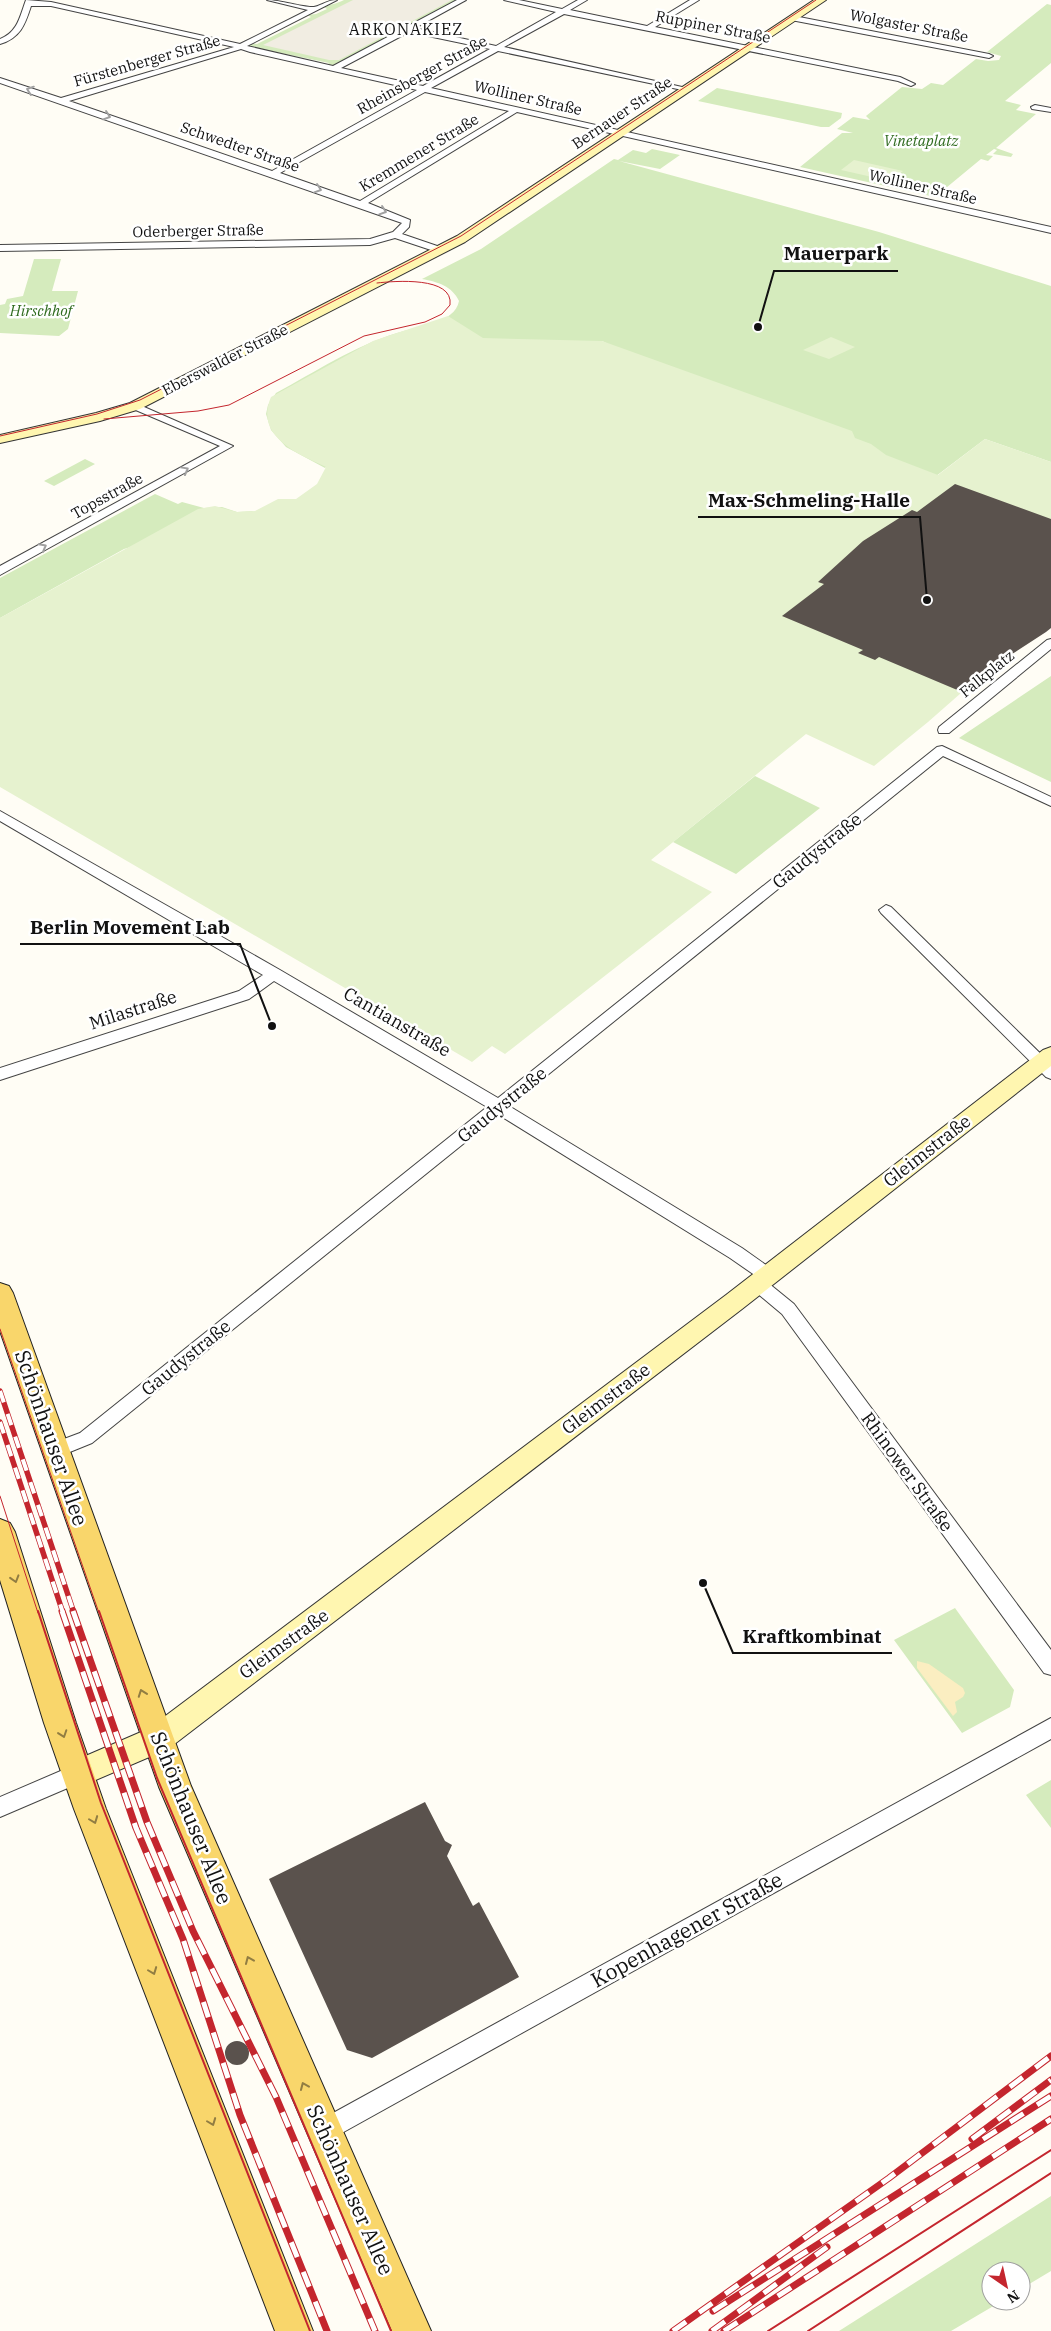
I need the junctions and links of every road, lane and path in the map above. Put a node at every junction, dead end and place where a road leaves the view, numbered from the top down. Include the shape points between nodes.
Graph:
1 (271, 0) edge
2 (333, 0) edge
3 (462, 0) edge
4 (508, 0) edge
5 (583, 0) edge
6 (696, 0) edge
7 (820, 0) edge
8 (29, 2) edge
9 (314, 10) junction
10 (561, 11) junction
11 (794, 18) junction
12 (408, 29) junction
13 (647, 29) junction
14 (0, 42) edge
15 (240, 46) junction
16 (497, 48) junction
17 (747, 49) junction
18 (989, 56) dead end
19 (336, 68) junction
20 (0, 80) edge
21 (911, 84) dead end
22 (426, 88) junction
23 (687, 89) junction
24 (60, 100) junction
25 (1036, 107) dead end
26 (517, 109) junction
27 (1051, 110) edge
28 (622, 133) junction
29 (274, 173) junction
30 (361, 204) junction
31 (1051, 230) edge
32 (395, 235) junction
33 (0, 248) edge
34 (440, 250) junction
35 (135, 406) junction
36 (0, 439) edge
37 (228, 446) joint
38 (0, 571) edge
39 (1051, 642) edge
40 (944, 730) dead end
41 (1051, 802) edge
42 (0, 815) edge
43 (886, 910) dead end
44 (275, 974) junction
45 (1048, 1063) edge
46 (0, 1074) edge
47 (499, 1107) junction
48 (762, 1279) junction
49 (0, 1292) edge
50 (55, 1450) junction
51 (0, 1532) edge
52 (1051, 1666) edge
53 (1051, 1728) edge
54 (158, 1739) junction
55 (78, 1774) junction
56 (0, 1807) edge
57 (323, 2131) junction
58 (294, 2331) edge
59 (412, 2331) edge

1 - 9 street
2 - 9 street
3 - 12 street
4 - 10 street, Ruppiner Straße
5 - 10 street, Rheinsberger Straße
6 - 13 street
7 - 11 main road, Bernauer Straße
8 - 14 street via 19,32
8 - 15 street, Wolliner Straße via 51,4
9 - 15 street, Fürstenberger Straße
10 - 13 street, Ruppiner Straße
10 - 16 street, Rheinsberger Straße
11 - 17 main road, Bernauer Straße
11 - 18 street, Wolgaster Straße
12 - 16 street
12 - 19 street
13 - 17 street, Ruppiner Straße
15 - 19 street, Wolliner Straße
15 - 24 street, Fürstenberger Straße
16 - 22 street, Rheinsberger Straße
16 - 23 street
17 - 21 street, Ruppiner Straße via 900,79
17 - 23 main road, Bernauer Straße
19 - 22 street, Wolliner Straße
24 -> 20 street, Schwedter Straße
22 - 26 street, Wolliner Straße
22 - 29 street, Rheinsberger Straße
23 - 28 main road, Bernauer Straße
24 -> 29 street, Schwedter Straße
25 - 27 street
26 - 28 street, Wolliner Straße
26 - 30 street, Kremmener Straße
28 - 31 street, Wolliner Straße
28 - 34 main road, Bernauer Straße
29 -> 30 street, Schwedter Straße
30 -> 32 street, Schwedter Straße via 404,219 406,226
32 - 33 street, Oderberger Straße via 370,242
32 - 34 street
34 - 35 main road, Eberswalder Straße
35 - 36 main road, Eberswalder Straße
35 - 37 street
38 -> 37 street, Topsstraße
39 - 40 street, Falkplatz
41 - 47 street, Gaudystraße via 942,750
42 - 44 street, Cantianstraße
43 - 45 street
44 - 46 street, Milastraße via 244,995
44 - 47 street, Cantianstraße
45 - 48 main road, Gleimstraße
47 - 48 street, Cantianstraße via 736,1252
47 - 50 street, Gaudystraße via 86,1438
48 - 52 street, Rhinower Straße via 788,1309
48 - 54 main road, Gleimstraße
49 - 50 main road, Schönhauser Allee
54 -> 50 main road, Schönhauser Allee
51 -> 55 main road
53 - 57 street, Kopenhagener Straße
54 - 55 main road, Gleimstraße
57 -> 54 main road, Schönhauser Allee via 175,1787
55 - 56 street
55 -> 58 main road
57 - 59 main road, Schönhauser Allee

